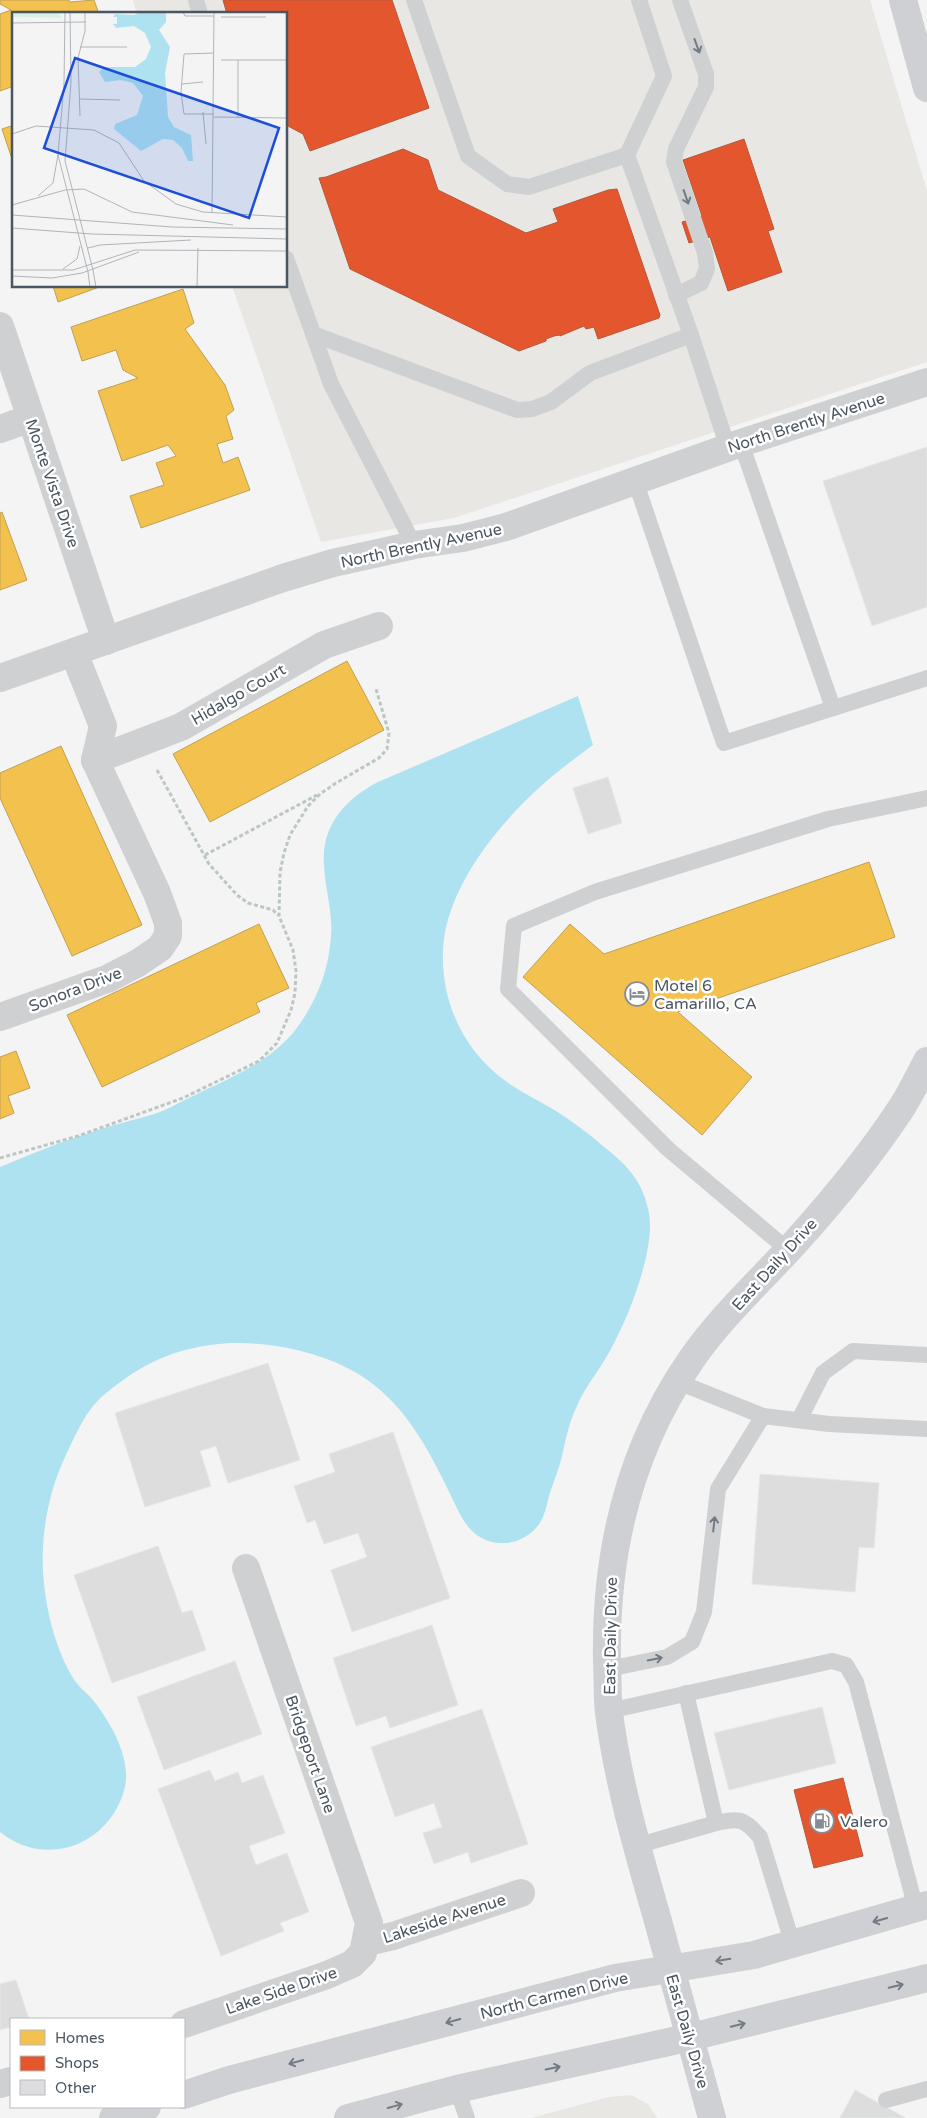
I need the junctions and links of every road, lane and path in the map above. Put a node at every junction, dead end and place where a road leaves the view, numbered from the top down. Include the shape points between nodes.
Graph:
1 (414, 0) edge
2 (640, 0) edge
3 (680, 0) edge
4 (903, 0) edge
5 (927, 88) edge
6 (627, 155) junction
7 (288, 264) edge
8 (676, 295) junction
9 (0, 326) edge
10 (313, 334) junction
11 (691, 335) junction
12 (927, 382) edge
13 (31, 418) junction
14 (0, 429) edge
15 (734, 445) junction
16 (635, 480) junction
17 (414, 545) junction
18 (380, 626) dead end
19 (106, 641) junction
20 (74, 653) junction
21 (0, 678) edge
22 (927, 678) edge
23 (376, 689) dead end
24 (833, 708) junction
25 (142, 741) junction
26 (94, 760) junction
27 (320, 794) junction
28 (927, 798) edge
29 (204, 855) junction
30 (279, 916) junction
31 (0, 1018) edge
32 (927, 1061) edge
33 (920, 1087) edge
34 (0, 1158) edge
35 (788, 1250) junction
36 (927, 1355) edge
37 (678, 1382) junction
38 (763, 1416) junction
39 (799, 1420) junction
40 (927, 1429) edge
41 (246, 1568) dead end
42 (608, 1669) junction
43 (686, 1693) junction
44 (609, 1711) junction
45 (716, 1823) junction
46 (636, 1846) junction
47 (521, 1893) dead end
48 (922, 1907) edge
49 (367, 1942) junction
50 (793, 1945) junction
51 (671, 1969) junction
52 (927, 1978) edge
53 (185, 2024) edge
54 (691, 2037) junction
55 (457, 2089) junction
56 (927, 2089) edge
57 (185, 2095) edge
58 (886, 2100) dead end
59 (143, 2108) edge
60 (113, 2118) edge
61 (348, 2118) edge
62 (467, 2118) edge
63 (712, 2118) edge

1 - 6 lane via 468,156 507,184 529,187
2 - 6 lane via 664,76
3 -> 8 lane via 706,74 706,88 676,149 674,162 706,253 706,269 701,283
4 - 5 main road
6 - 8 lane
7 - 10 lane
8 - 11 lane
9 - 13 street, Monte Vista Drive
10 - 11 lane via 516,410 532,410 551,402 590,373
10 - 17 lane via 331,384
11 - 15 lane
12 - 15 street, North Brently Avenue
13 - 14 street
13 - 19 street, Monte Vista Drive
15 - 16 street, North Brently Avenue
15 - 24 lane
16 - 17 street, North Brently Avenue via 506,526 463,538
16 - 24 lane via 724,743
17 - 19 street, North Brently Avenue via 283,578
18 - 25 street, Hidalgo Court via 324,645 181,727
19 - 20 street, North Brently Avenue
20 - 21 street, North Brently Avenue
20 - 26 street via 103,726
22 - 24 lane
23 - 27 path via 389,733 387,749 379,758
25 - 26 street, Hidalgo Court
25 - 29 path
26 - 31 street, Sonora Drive via 157,893 168,923 168,936 160,948 107,979
27 - 29 path
27 - 30 path via 308,806 290,835 280,872
28 - 35 lane via 828,819 595,892 514,926 508,989 668,1149
29 - 30 path via 237,895 248,903 273,910
30 - 34 path via 293,950 295,992 280,1038 258,1061 151,1111
32 - 33 main road, East Daily Drive
33 - 35 main road, East Daily Drive
35 - 37 main road, East Daily Drive via 737,1304 692,1359
36 - 39 lane via 853,1351 823,1373
37 - 38 lane
37 - 42 main road, East Daily Drive via 644,1446 627,1492 615,1540 608,1590
38 - 39 lane
42 -> 38 lane via 667,1657 692,1642 704,1612 718,1489
39 - 40 lane
41 - 49 street, Bridgeport Lane via 362,1898 369,1923
42 - 44 main road, East Daily Drive
43 - 44 lane
43 - 45 lane
43 - 48 lane via 832,1661 846,1664 856,1682
44 - 46 main road, East Daily Drive
45 - 46 lane
45 - 50 lane via 732,1820 749,1823 760,1836
46 - 51 main road, East Daily Drive
47 - 49 street, Lakeside Avenue
48 -> 50 main road, North Carmen Drive
49 - 53 street, Lake Side Drive via 363,1953 352,1964
50 -> 51 main road, North Carmen Drive
51 - 54 main road, East Daily Drive
51 -> 57 main road, North Carmen Drive via 615,1978 238,2077
54 -> 52 main road
55 -> 54 main road
54 - 63 main road, East Daily Drive
61 -> 55 main road
55 - 62 lane
56 - 58 lane
59 - 60 main road

